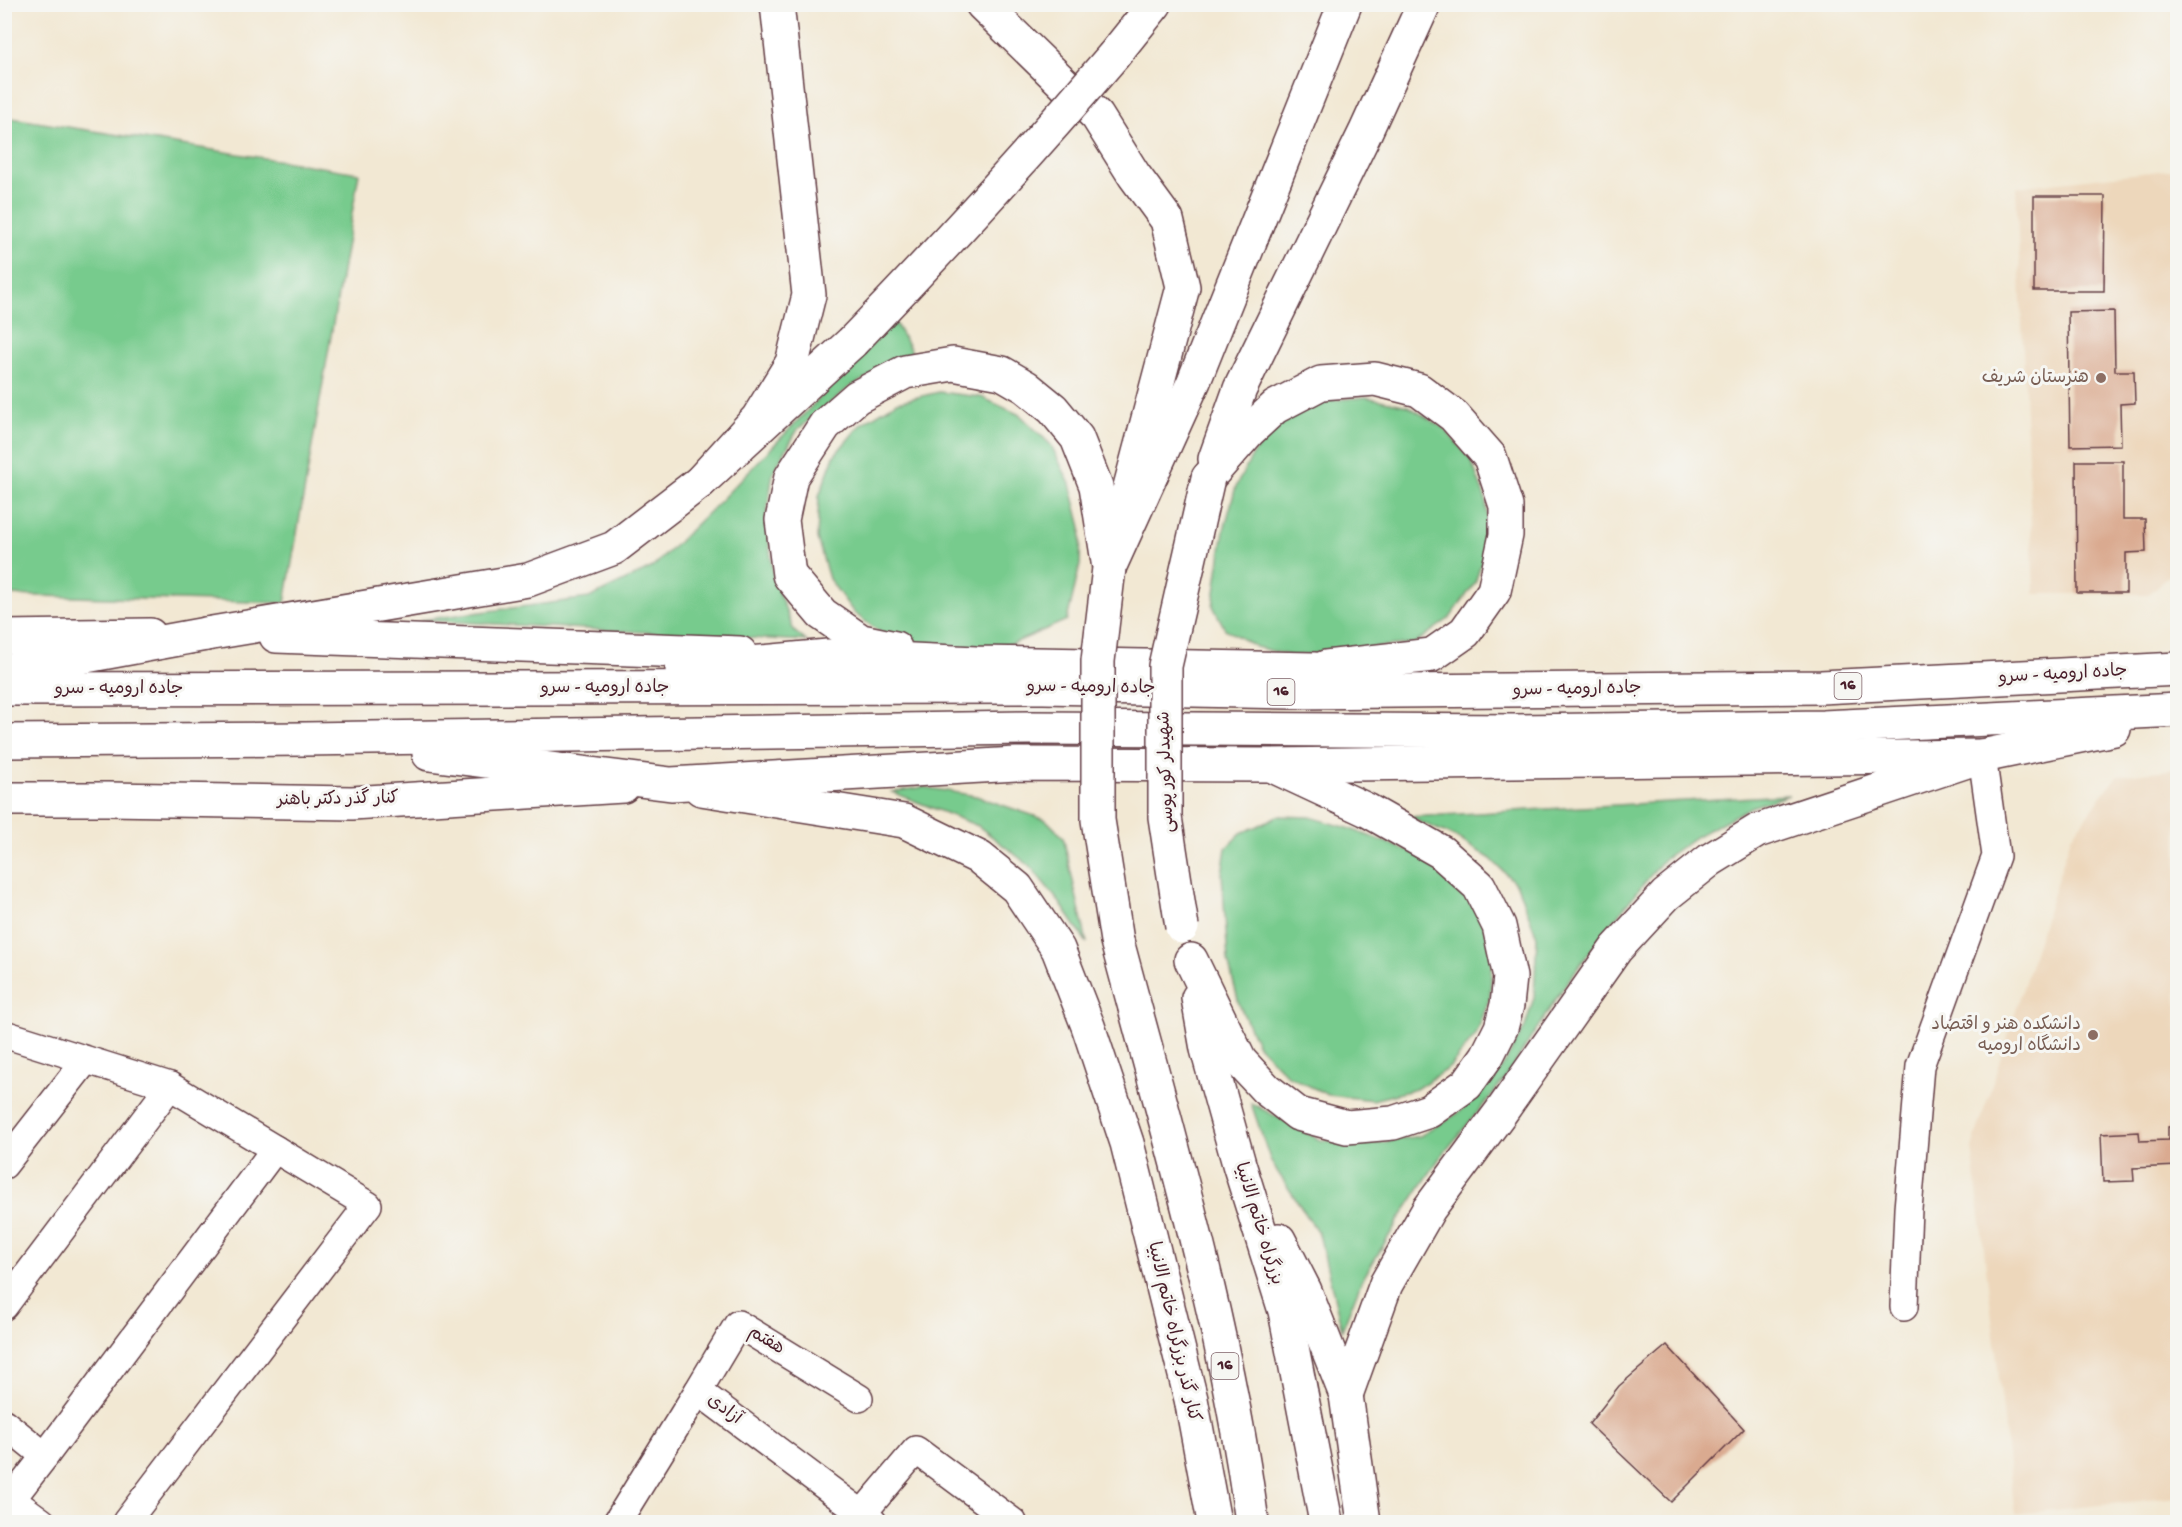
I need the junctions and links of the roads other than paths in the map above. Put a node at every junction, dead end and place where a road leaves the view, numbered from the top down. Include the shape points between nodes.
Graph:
1 (777, 4) edge
2 (982, 4) edge
3 (1155, 4) edge
4 (1345, 4) edge
5 (1424, 4) edge
6 (1208, 478) junction
7 (700, 482) junction
8 (1109, 568) junction
9 (206, 634) junction
10 (4, 637) edge
11 (828, 656) junction
12 (976, 663) junction
13 (1313, 669) junction
14 (2178, 669) edge
15 (4, 671) edge
16 (4, 689) edge
17 (463, 689) junction
18 (1518, 690) junction
19 (2178, 710) edge
20 (2178, 717) edge
21 (305, 739) junction
22 (4, 741) edge
23 (1982, 756) junction
24 (1270, 765) junction
25 (671, 784) junction
26 (4, 799) edge
27 (1182, 927) joint
28 (1191, 960) junction
29 (5, 1034) edge
30 (86, 1060) junction
31 (170, 1086) junction
32 (274, 1149) junction
33 (1239, 1164) junction
34 (4, 1165) edge
35 (4, 1306) edge
36 (1905, 1307) dead end
37 (698, 1391) junction
38 (1346, 1395) junction
39 (859, 1398) dead end
40 (4, 1423) edge
41 (45, 1455) junction
42 (8, 1505) edge
43 (868, 1518) edge
44 (621, 1521) edge
45 (42, 1522) edge
46 (126, 1522) edge
47 (1013, 1522) edge
48 (1214, 1522) edge
49 (1252, 1522) edge
50 (1326, 1522) edge
51 (1364, 1522) edge

1 - 7 main road via 809,295 792,363 758,418
2 - 8 main road via 1097,116 1167,220 1183,287
3 - 7 main road, bridge via 1033,149 930,261 852,342
4 - 8 main road via 1194,381
5 - 6 main road, شهیدلر کور پوسی via 1240,389
6 - 13 main road via 1275,406 1321,383 1375,379 1419,390 1454,416 1490,457 1506,506 1506,535 1494,591 1465,632 1432,655
6 - 27 main road, شهیدلر کور پوسی, bridge via 1165,666 1165,817
7 - 9 main road via 614,548 528,580
8 - 12 main road via 1096,486 1077,438 1053,409 1026,387 1002,373 953,364 905,372 857,397 825,425 791,477 782,520 789,575 822,614 861,641
8 - 49 main road, 16, bridge via 1098,661 1098,820 1116,941 1202,1261 1228,1378
9 - 10 main road
9 - 11 main road
9 - 15 main road
11 - 12 main road
11 - 17 main road
12 - 13 main road
13 - 18 main road
14 - 18 main road, جاده ارومیه - سرو / 16 via 1821,687
16 - 17 main road, جاده ارومیه - سرو
17 - 18 main road, جاده ارومیه - سرو / 16
19 - 21 main road via 1823,727 1516,731 1030,728
20 - 23 main road
21 - 22 main road
21 - 25 main road
23 - 24 main road
23 - 36 street via 1996,856 1920,1066 1908,1209
23 - 38 main road via 1757,831 1710,860 1666,895 1616,949 1429,1209 1386,1284
24 - 25 main road via 1016,764
24 - 28 main road via 1366,810 1441,852 1479,886 1499,926 1510,977 1501,1028 1467,1084 1429,1111 1393,1123 1347,1127 1298,1114 1246,1068
25 - 26 main road, کنار گذر دکتر باهنر via 352,803
25 - 48 main road, کنار گذر بزرگراه خاتم الانبیا via 904,821 980,858 1017,888 1058,949 1127,1143 1191,1399
27 - 28 main road, بزرگراه خاتم الانبیا
28 - 33 main road, بزرگراه خاتم الانبیا via 1207,1049
29 - 30 street
30 - 31 street
30 - 34 street
31 - 32 street
31 - 35 street
32 - 41 street
32 - 46 street via 368,1205
33 - 38 main road via 1305,1291
33 - 50 main road, بزرگراه خاتم الانبیا via 1285,1311
37 - 39 street, هفتم via 738,1324
37 - 43 street, آزادی
37 - 44 street, آزادی
38 - 51 main road
40 - 41 street
41 - 42 street
42 - 45 street
43 - 47 street via 916,1450

